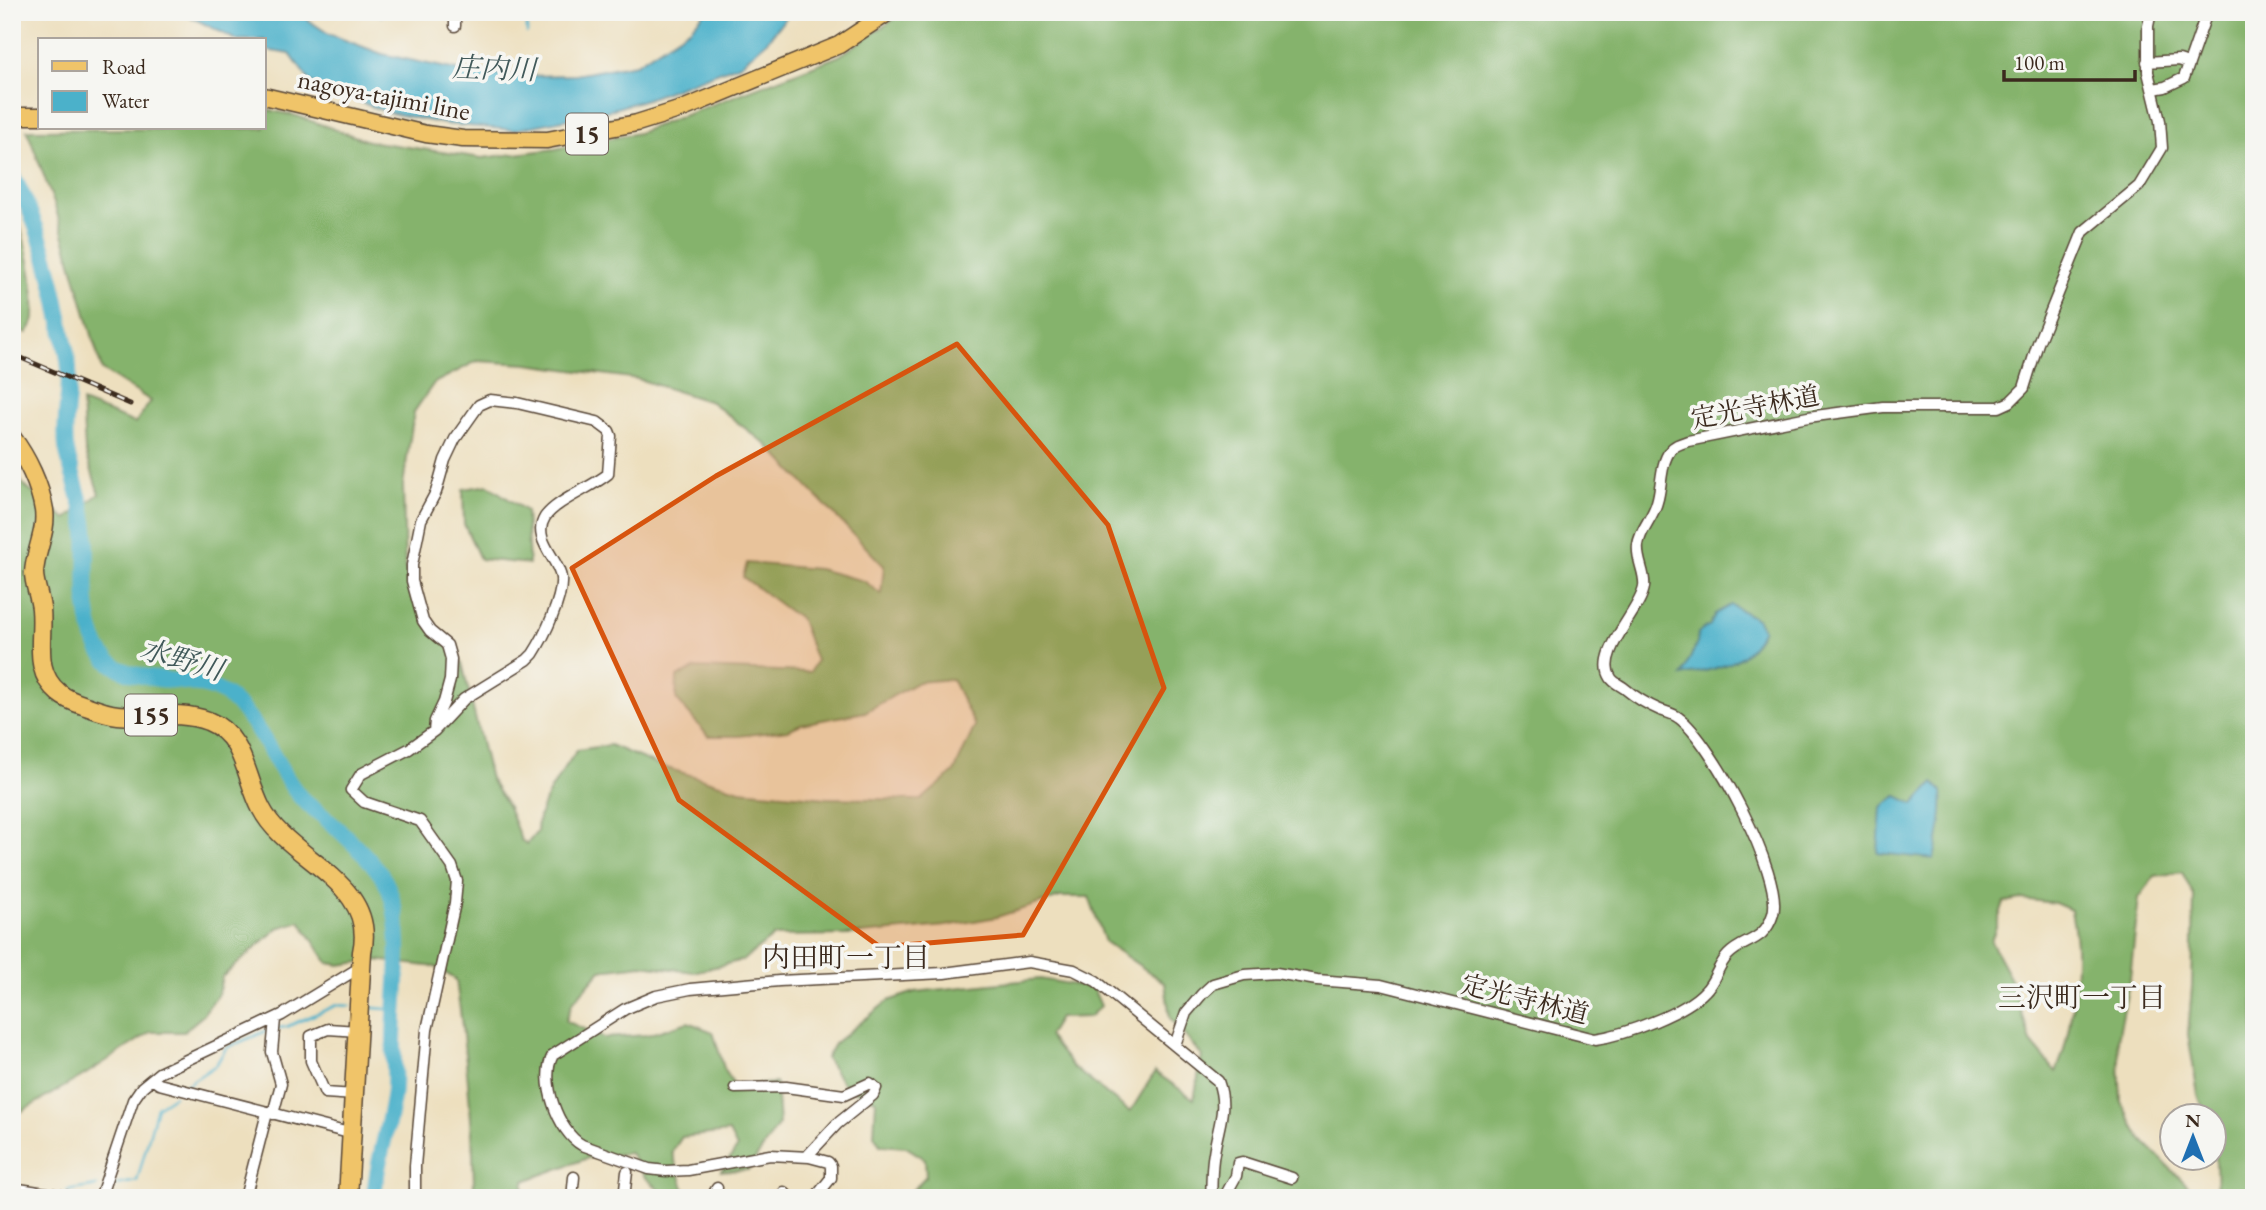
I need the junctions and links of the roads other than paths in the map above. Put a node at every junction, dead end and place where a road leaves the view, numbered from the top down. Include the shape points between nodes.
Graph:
1 (454, 12) edge
2 (889, 12) edge
3 (2151, 12) edge
4 (2207, 12) edge
5 (455, 26) dead end
6 (2147, 62) junction
7 (2188, 63) junction
8 (2153, 89) junction
9 (266, 96) edge
10 (12, 116) edge
11 (38, 116) edge
12 (12, 438) edge
13 (434, 731) junction
14 (362, 970) junction
15 (359, 1015) junction
16 (275, 1019) junction
17 (1175, 1045) junction
18 (152, 1079) junction
19 (736, 1088) dead end
20 (355, 1095) junction
21 (270, 1113) junction
22 (353, 1134) junction
23 (809, 1157) junction
24 (626, 1172) dead end
25 (575, 1177) dead end
26 (1292, 1178) dead end
27 (12, 1188) edge
28 (79, 1198) edge
29 (100, 1198) edge
30 (245, 1198) edge
31 (348, 1198) edge
32 (415, 1198) edge
33 (572, 1198) edge
34 (624, 1198) edge
35 (815, 1198) edge
36 (1211, 1198) edge
37 (1224, 1198) edge

1 - 5 street
2 - 9 main road, nagoya-tajimi line / 15 via 839,45 685,108 637,123 547,140 426,134
3 - 6 street
4 - 7 street
6 - 7 street
6 - 8 street
7 - 8 street via 2184,78
8 - 17 street, 定光寺林道 via 2162,148 2139,186 2082,232 2024,388 2010,402 1999,407 1883,407 1808,417 1688,441 1670,451 1658,502 1638,546 1644,587 1641,598 1616,638 1608,667 1611,678 1630,695 1679,718 1705,748 1745,813 1771,885 1773,913 1766,930 1727,956 1707,990 1688,1005 1630,1031 1595,1039 1381,985 1276,973 1244,975 1213,984 1202,994 1186,1013
10 - 11 main road
12 - 14 highway, 155 via 37,484 43,509 34,574 42,613 42,667 48,681 68,699 101,711 181,715 207,721 228,734 274,829 327,871 350,897 365,934
13 - 13 street via 450,680 451,659 447,645 423,621 412,565 421,520 436,492 448,451 479,405 489,400 597,422 611,436 608,474 558,506 543,523 542,533 561,574 561,588 538,647 527,660 464,699
13 - 32 street via 361,774 351,790 364,802 420,821 452,866 457,881 427,1030
14 - 15 highway, 155
14 - 16 street
15 - 20 highway, 155
15 - 20 street via 311,1036 310,1061 325,1093
16 - 18 street
16 - 21 street via 272,1052 281,1084
17 - 23 street via 1096,981 1074,970 1029,962 690,989 625,1009 550,1060 547,1070 554,1106 564,1130 588,1148 666,1171 770,1155
17 - 36 street via 1218,1082 1223,1096
18 - 21 street
18 - 29 street via 133,1100
19 - 23 street via 786,1087 844,1095 874,1085 873,1094 837,1124
20 - 22 highway, 155
21 - 22 street
21 - 30 street
22 - 31 highway, 155
23 - 35 street via 831,1166 831,1178
24 - 34 street
25 - 33 street
26 - 37 street via 1238,1163
27 - 28 street

